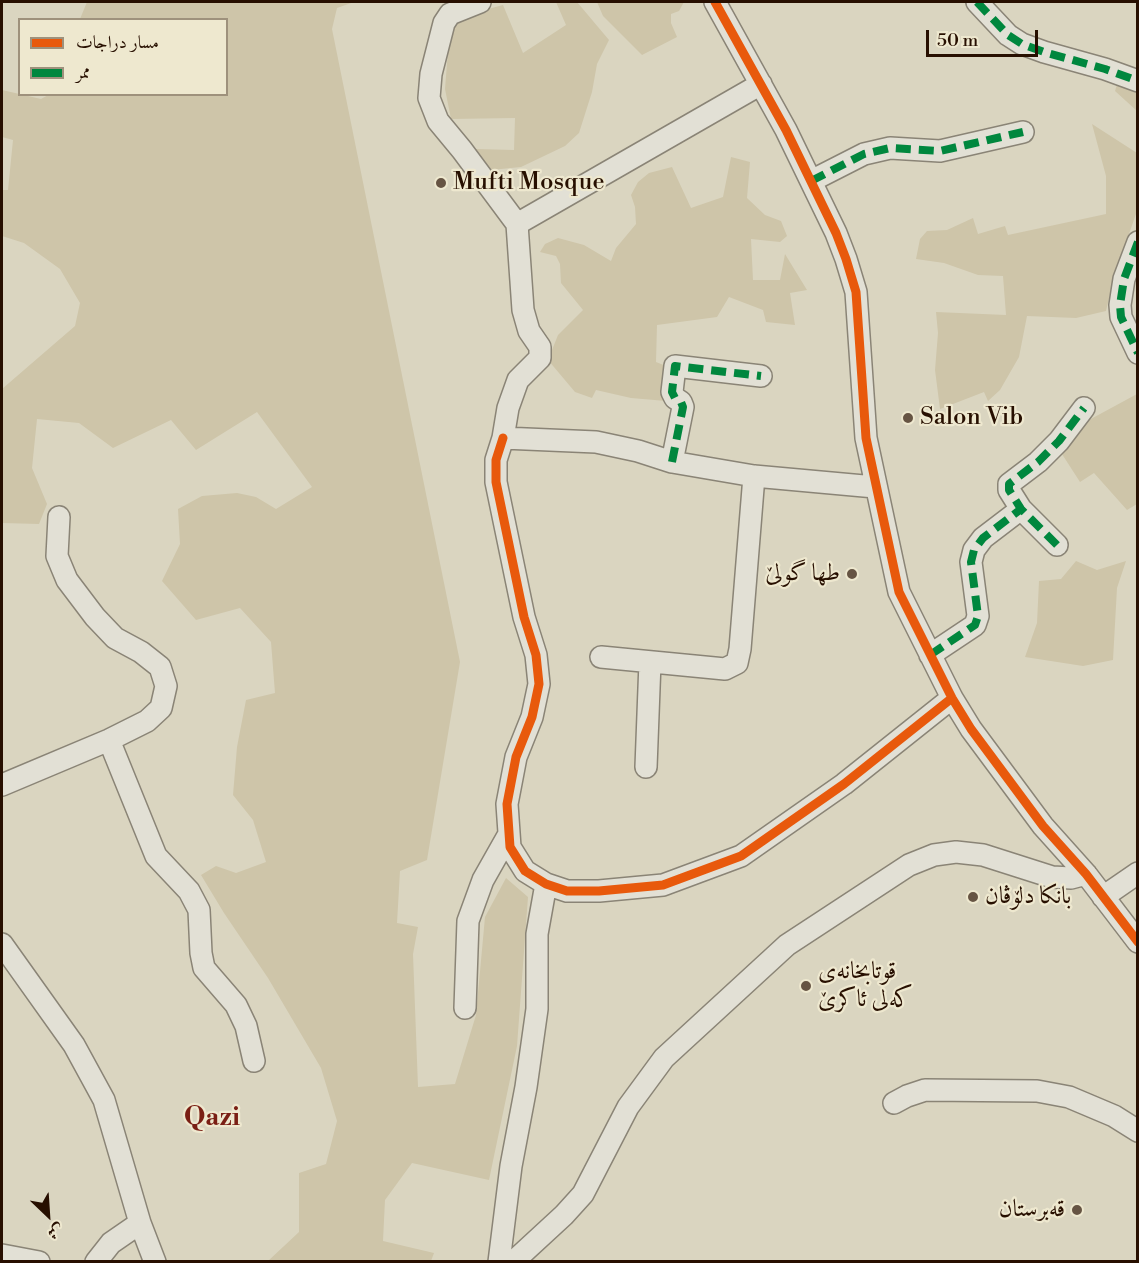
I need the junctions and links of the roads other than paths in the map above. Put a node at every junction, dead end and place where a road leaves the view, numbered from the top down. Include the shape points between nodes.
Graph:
1 (480, 2) edge
2 (715, 2) edge
3 (977, 2) edge
4 (1137, 81) edge
5 (761, 84) junction
6 (1023, 132) dead end
7 (811, 181) junction
8 (517, 224) junction
9 (1137, 242) edge
10 (1137, 353) edge
11 (761, 376) dead end
12 (1084, 408) dead end
13 (503, 438) junction
14 (672, 462) junction
15 (754, 476) junction
16 (875, 487) junction
17 (1021, 509) junction
18 (59, 517) dead end
19 (1057, 545) dead end
20 (930, 655) junction
21 (601, 657) dead end
22 (650, 662) junction
23 (952, 698) junction
24 (109, 740) junction
25 (646, 767) dead end
26 (2, 785) edge
27 (509, 834) junction
28 (1137, 873) edge
29 (1086, 874) junction
30 (546, 885) junction
31 (1103, 897) junction
32 (1137, 942) edge
33 (2, 944) edge
34 (465, 1008) dead end
35 (254, 1061) dead end
36 (894, 1103) dead end
37 (1137, 1131) edge
38 (140, 1223) junction
39 (2, 1255) edge
40 (39, 1262) edge
41 (96, 1262) edge
42 (155, 1262) edge
43 (499, 1262) edge
44 (513, 1262) edge

1 - 8 street via 450,14 444,23 429,98 438,122
2 - 5 street
3 - 4 street via 1022,44
5 - 7 street
5 - 8 street
6 - 7 street via 940,151 890,148 864,154
7 - 16 street via 836,233 856,292 866,438
8 - 13 street via 523,310 529,331 540,347 540,358 518,380
9 - 10 street via 1120,305 1121,317
11 - 14 street via 675,366 672,392 683,407
12 - 17 street via 1059,441 1009,484
13 - 14 street via 596,442
13 - 27 street via 496,460 496,482 524,617 536,655 538,684 532,717 516,757 507,804
14 - 15 street
15 - 16 street
15 - 22 street via 737,663 725,669
16 - 20 street via 899,592
17 - 19 street
17 - 20 street via 983,538 974,550 971,562 978,616 975,625
18 - 24 street via 57,556 67,580 115,638 160,667 166,686 161,708 147,721
20 - 23 street
21 - 22 street
22 - 25 street
23 - 29 street via 1043,826
23 - 30 street via 844,784 741,855 663,885 567,891
24 - 26 street
24 - 35 street via 156,856 189,891 199,910 204,968 236,1005 246,1026
27 - 30 street via 510,847 525,871
27 - 34 street via 483,880 468,921
28 - 31 street
29 - 31 street
29 - 44 street via 1053,877 983,855 934,855 909,865 787,945 664,1058 628,1107 583,1194
30 - 43 street via 537,934 537,1009
31 - 32 street
33 - 38 street via 74,1045 104,1100
36 - 37 street via 925,1090 1037,1090 1069,1097 1114,1116
38 - 41 street via 111,1244
38 - 42 street
39 - 40 street

